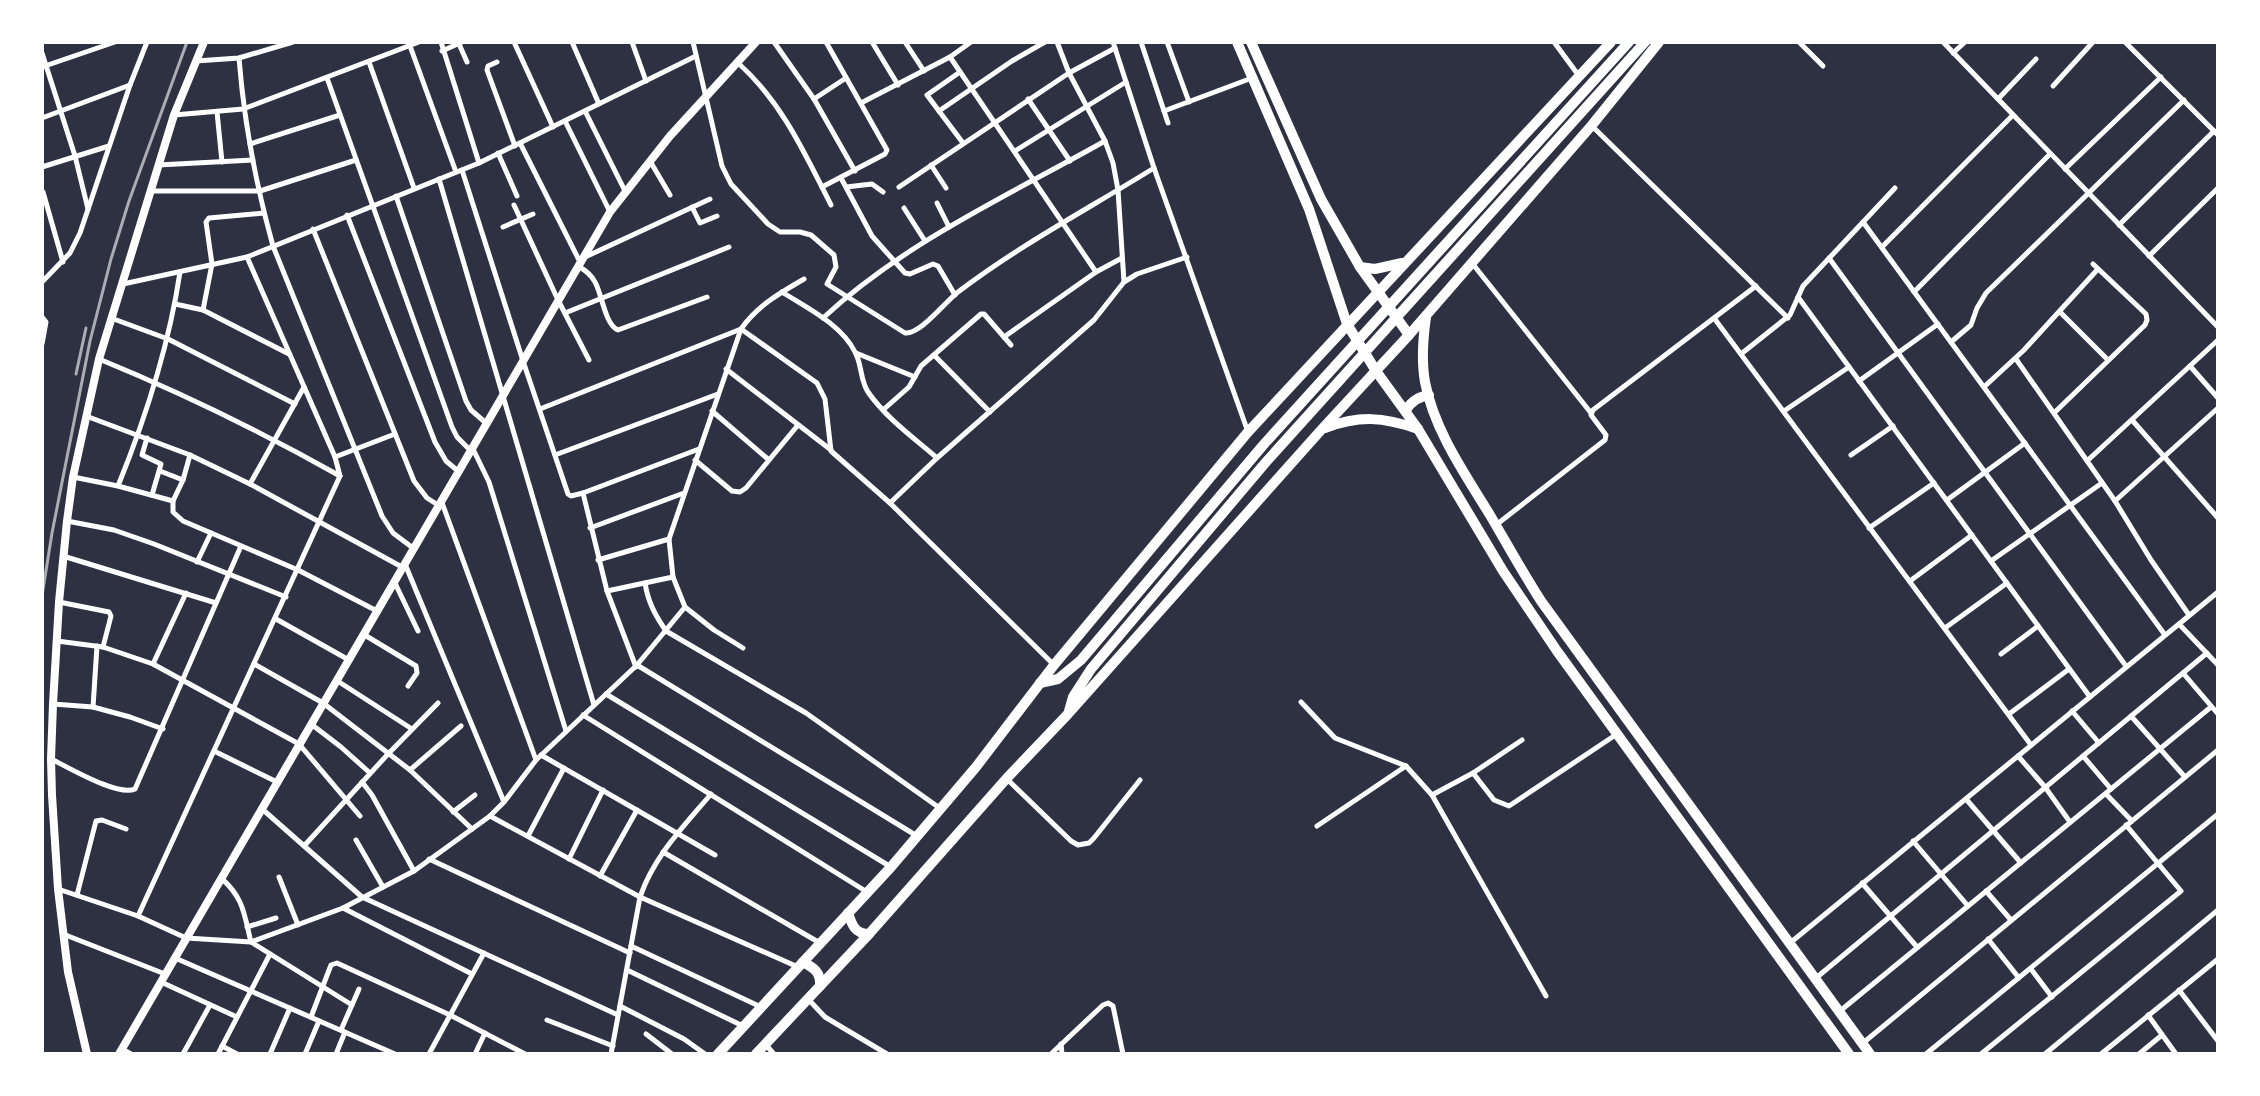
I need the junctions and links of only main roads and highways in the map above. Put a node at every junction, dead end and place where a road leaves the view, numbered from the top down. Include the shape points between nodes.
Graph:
1 (1237, 42) edge
2 (1251, 42) edge
3 (1612, 42) edge
4 (1629, 42) edge
5 (1645, 42) edge
6 (1659, 42) edge
7 (1405, 262) junction
8 (1360, 267) junction
9 (1377, 292) junction
10 (1426, 317) junction
11 (1347, 324) junction
12 (1409, 335) junction
13 (1376, 371) junction
14 (1429, 395) junction
15 (1406, 410) junction
16 (1418, 428) junction
17 (1322, 429) junction
18 (1040, 683) junction
19 (1618, 706) junction
20 (1068, 714) junction
21 (1604, 716) junction
22 (848, 913) junction
23 (869, 934) junction
24 (801, 965) junction
25 (820, 986) junction
26 (718, 1054) edge
27 (756, 1054) edge
28 (1850, 1054) edge
29 (1870, 1054) edge

1 - 11 main road via 1309,209
2 - 8 main road via 1321,199
3 - 7 main road
4 - 18 main road via 1265,443 1081,660 1058,679
5 - 20 main road via 1168,576 1091,669 1073,697
6 - 10 main road via 1592,125
7 - 8 main road via 1376,269
7 - 9 main road
8 - 9 main road
9 - 11 main road
9 - 12 main road
10 - 12 main road
10 - 14 main road via 1422,349
11 - 13 main road
11 - 18 main road via 1248,432
12 - 13 main road
13 - 15 main road
13 - 17 main road
14 - 15 main road via 1411,402
14 - 19 main road via 1450,446 1541,601
15 - 16 main road
16 - 17 main road via 1370,418 1341,422
16 - 21 main road via 1508,580
17 - 20 main road
18 - 22 main road via 940,809
19 - 21 main road
19 - 29 main road
20 - 23 main road via 1006,778
21 - 28 main road
22 - 23 main road via 856,930
22 - 24 main road
23 - 25 main road
24 - 25 main road via 818,972
24 - 26 main road
25 - 27 main road

